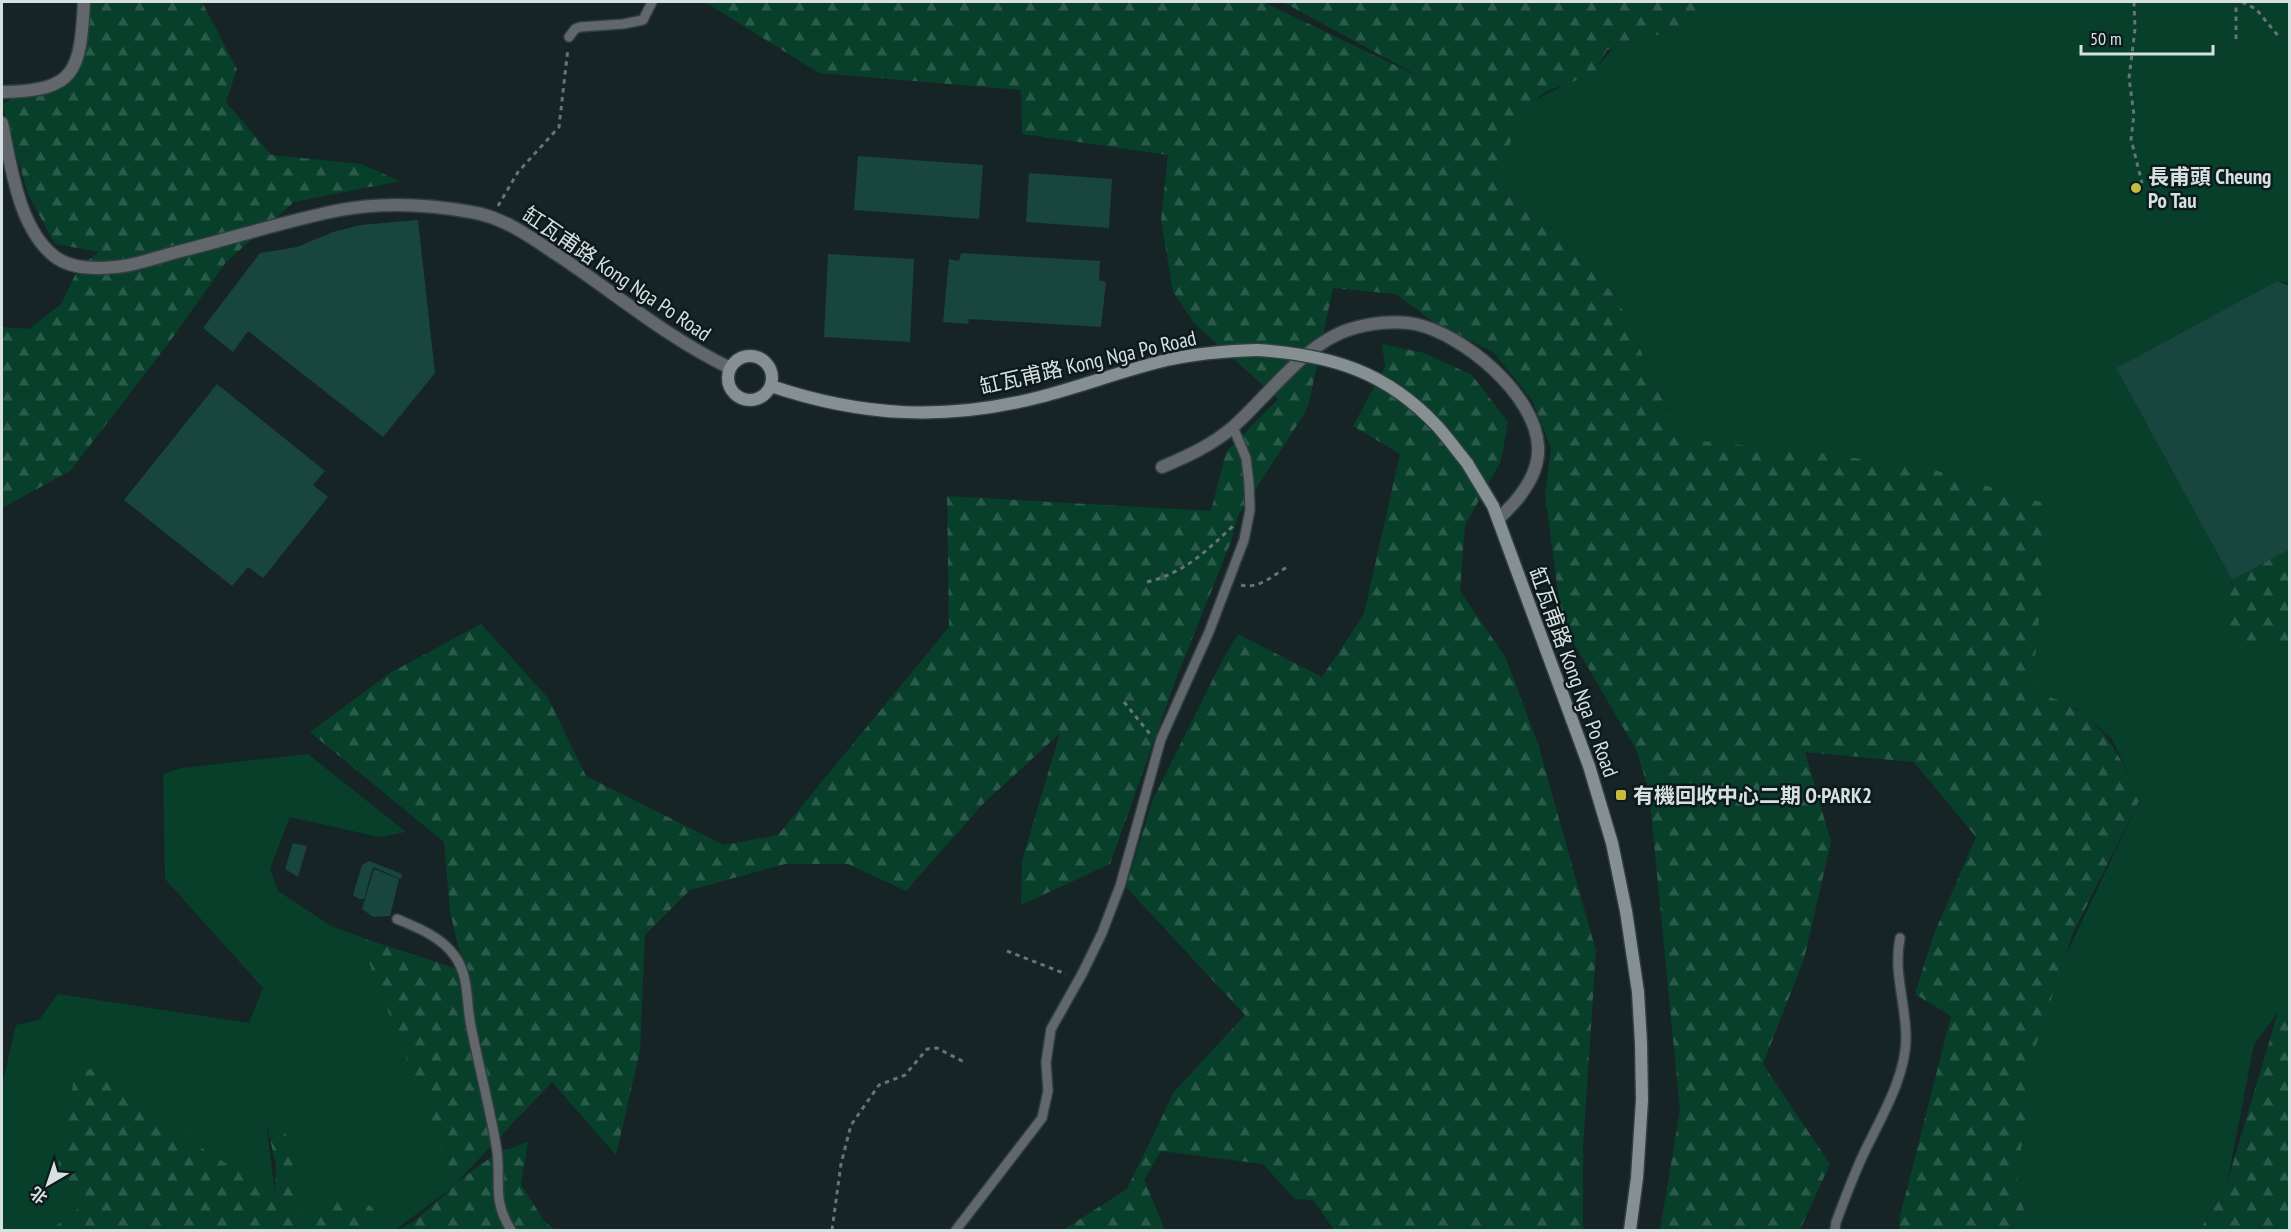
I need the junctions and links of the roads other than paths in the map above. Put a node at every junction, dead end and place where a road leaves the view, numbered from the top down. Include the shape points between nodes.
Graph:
1 (84, 2) edge
2 (652, 2) edge
3 (569, 37) road end
4 (2, 92) edge
5 (2, 123) edge
6 (730, 368) junction
7 (771, 386) junction
8 (1233, 427) junction
9 (1162, 467) dead end
10 (1498, 519) junction
11 (397, 919) dead end
12 (1900, 938) dead end
13 (511, 1230) edge
14 (956, 1230) edge
15 (1630, 1230) edge
16 (1835, 1230) edge

1 - 4 street via 79,51 73,68 59,83 27,92
2 - 3 lane via 643,20 580,27
5 - 6 street, 缸瓦甫路 Kong Nga Po Road via 26,214 55,257 79,267 117,267 336,211 401,205 472,212 525,233 672,337
6 - 7 street via 743,356 763,359 773,376
6 - 7 street via 732,391 744,399 765,396
7 - 10 street, 缸瓦甫路 Kong Nga Po Road, bridge via 816,401 867,410 952,411 1042,397 1186,356 1258,350 1302,354 1356,369 1405,397 1438,426 1467,463
8 - 9 street via 1208,446
8 - 10 street via 1318,346 1338,333 1385,323 1414,324 1451,338 1481,357 1506,382 1536,430 1539,448 1533,474 1522,495
8 - 14 lane via 1246,458 1250,510 1244,540 1209,632 1161,739 1120,886 1102,933 1051,1029 1046,1062 1048,1091 1042,1118
10 - 15 street, 缸瓦甫路 Kong Nga Po Road via 1589,766 1612,843 1626,911 1638,992 1642,1100
11 - 13 lane via 439,940 464,971 470,1021 497,1153 500,1210
12 - 16 lane via 1896,957 1906,1038 1901,1065

